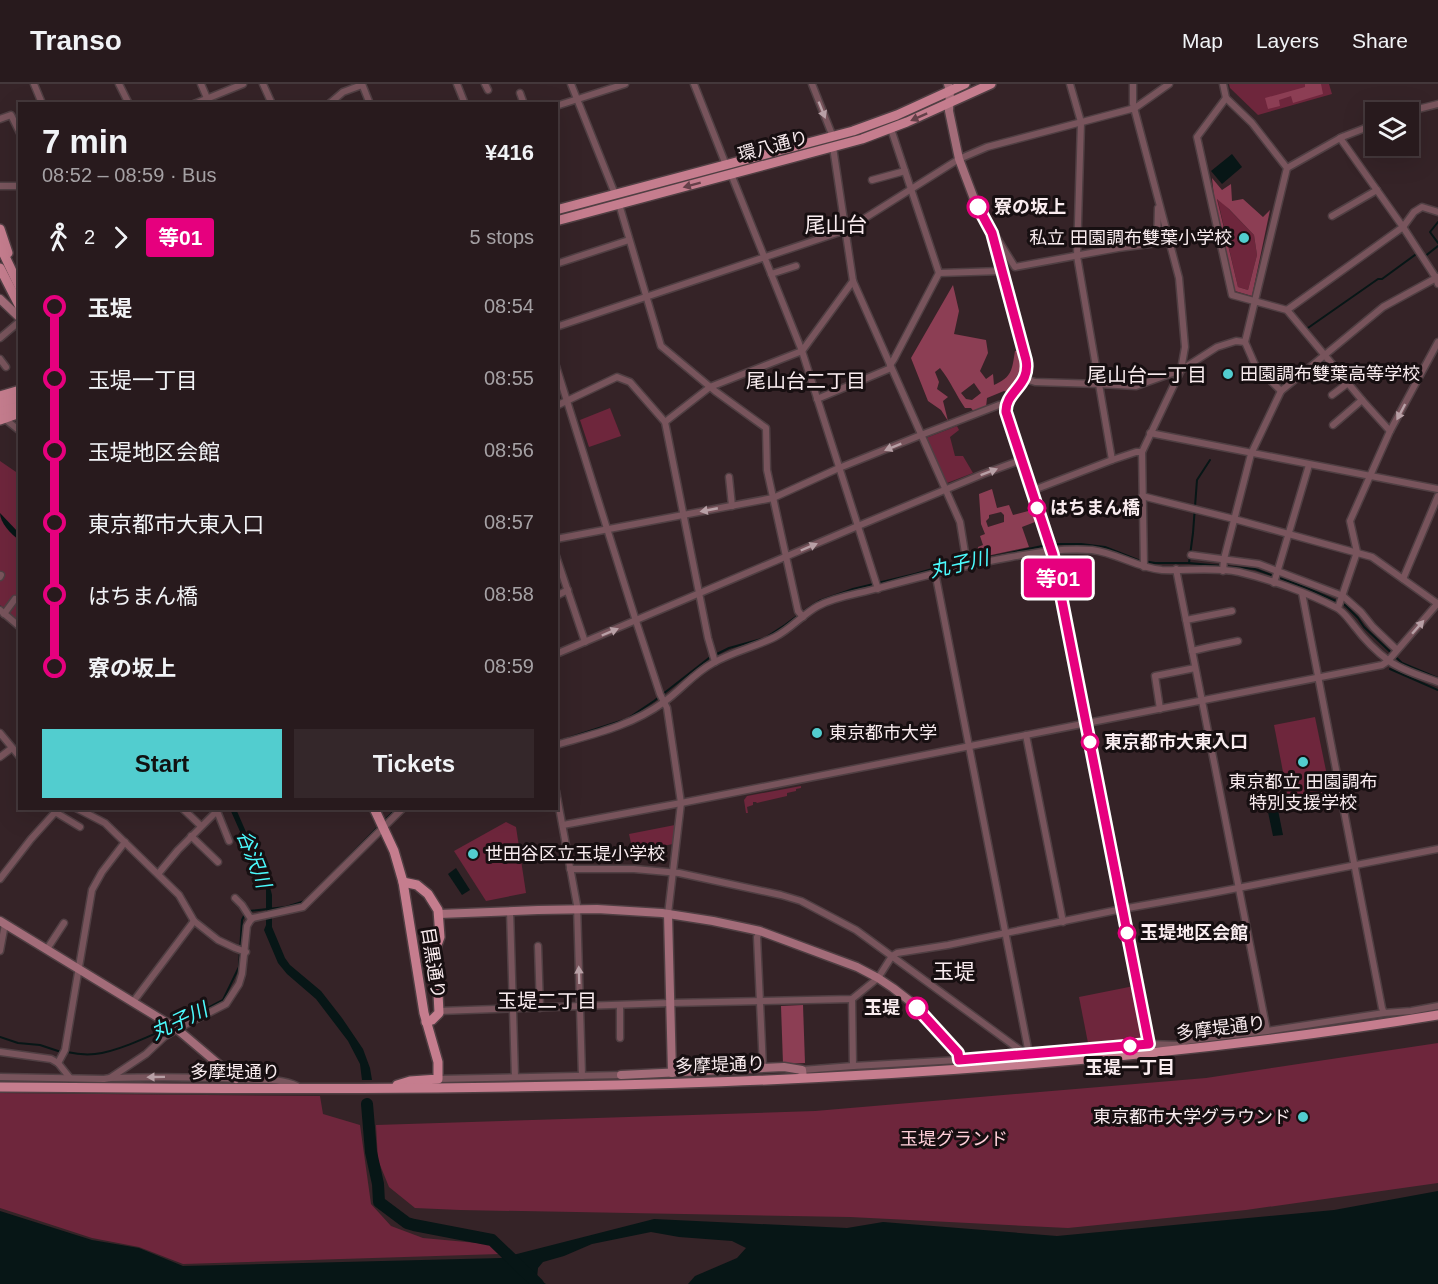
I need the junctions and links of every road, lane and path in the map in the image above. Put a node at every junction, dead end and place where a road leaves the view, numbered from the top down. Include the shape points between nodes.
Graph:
1 (34, 84) edge
2 (119, 84) edge
3 (201, 84) edge
4 (243, 84) edge
5 (263, 84) edge
6 (362, 84) edge
7 (457, 84) edge
8 (571, 84) edge
9 (625, 84) edge
10 (694, 84) edge
11 (812, 84) edge
12 (965, 84) edge
13 (991, 84) edge
14 (1070, 84) edge
15 (1133, 84) edge
16 (1170, 84) edge
17 (1223, 84) edge
18 (949, 87) edge
19 (520, 93) dead end
20 (1226, 98) junction
21 (577, 99) junction
22 (41, 101) dead end
23 (205, 101) edge
24 (128, 102) edge
25 (271, 102) edge
26 (331, 102) edge
27 (369, 102) edge
28 (464, 102) edge
29 (523, 102) edge
30 (949, 103) junction
31 (1438, 104) edge
32 (558, 105) edge
33 (1135, 108) junction
34 (1419, 109) edge
35 (0, 119) edge
36 (1081, 122) junction
37 (1365, 128) edge
38 (18, 129) edge
39 (891, 129) junction
40 (833, 136) junction
41 (1340, 138) junction
42 (834, 147) junction
43 (959, 159) junction
44 (726, 165) junction
45 (1287, 168) junction
46 (905, 171) junction
47 (731, 174) junction
48 (872, 180) dead end
49 (0, 186) edge
50 (18, 186) edge
51 (910, 189) junction
52 (1377, 190) junction
53 (615, 194) junction
54 (619, 204) junction
55 (1160, 206) junction
56 (558, 209) edge
57 (1438, 212) edge
58 (1332, 216) dead end
59 (558, 220) edge
60 (1403, 227) junction
61 (0, 229) edge
62 (991, 229) junction
63 (846, 230) junction
64 (629, 240) junction
65 (0, 246) edge
66 (1077, 256) junction
67 (764, 257) junction
68 (558, 263) edge
69 (796, 266) dead end
70 (0, 268) edge
71 (11, 270) junction
72 (1002, 271) junction
73 (939, 273) junction
74 (771, 274) junction
75 (1437, 280) edge
76 (853, 282) junction
77 (18, 285) edge
78 (646, 297) junction
79 (0, 299) edge
80 (1256, 301) junction
81 (18, 303) edge
82 (1287, 310) junction
83 (18, 318) edge
84 (18, 322) edge
85 (558, 326) edge
86 (0, 338) edge
87 (1245, 342) junction
88 (1438, 342) edge
89 (802, 351) junction
90 (1325, 356) junction
91 (0, 359) edge
92 (891, 366) junction
93 (6, 367) dead end
94 (1181, 370) junction
95 (558, 372) edge
96 (1025, 379) junction
97 (1348, 383) junction
98 (1099, 384) junction
99 (710, 387) junction
100 (18, 391) edge
101 (1281, 391) junction
102 (1332, 395) dead end
103 (0, 396) edge
104 (18, 398) edge
105 (817, 399) junction
106 (1362, 400) junction
107 (567, 401) junction
108 (0, 404) edge
109 (1006, 404) junction
110 (558, 405) edge
111 (18, 407) edge
112 (18, 413) edge
113 (2, 417) edge
114 (665, 422) junction
115 (1333, 425) dead end
116 (18, 429) edge
117 (1390, 432) junction
118 (1150, 433) junction
119 (921, 435) junction
120 (1142, 452) junction
121 (1251, 454) junction
122 (1021, 460) junction
123 (1112, 460) junction
124 (1309, 465) junction
125 (840, 468) junction
126 (1369, 476) junction
127 (729, 477) dead end
128 (945, 489) junction
129 (1438, 489) edge
130 (1031, 490) junction
131 (1142, 496) junction
132 (1438, 496) edge
133 (773, 498) junction
134 (732, 506) junction
135 (684, 515) junction
136 (1234, 519) junction
137 (858, 526) junction
138 (608, 530) junction
139 (1289, 534) junction
140 (558, 539) edge
141 (1050, 547) junction
142 (1357, 552) junction
143 (1191, 555) dead end
144 (786, 557) junction
145 (1224, 559) junction
146 (558, 562) edge
147 (967, 564) junction
148 (1144, 567) junction
149 (1176, 569) junction
150 (1278, 570) junction
151 (1223, 571) junction
152 (935, 572) junction
153 (1403, 579) junction
154 (1274, 583) junction
155 (877, 585) junction
156 (568, 590) junction
157 (700, 593) junction
158 (1302, 593) junction
159 (558, 595) edge
160 (1343, 596) junction
161 (15, 599) dead end
162 (1438, 603) edge
163 (1338, 608) junction
164 (1232, 611) dead end
165 (2, 612) edge
166 (801, 614) junction
167 (1186, 620) junction
168 (636, 621) junction
169 (18, 625) edge
170 (1238, 641) dead end
171 (585, 642) junction
172 (1397, 650) junction
173 (1192, 651) junction
174 (558, 653) edge
175 (714, 657) junction
176 (1388, 661) junction
177 (1195, 668) junction
178 (1318, 678) junction
179 (1438, 682) edge
180 (663, 698) junction
181 (1202, 702) junction
182 (1160, 709) junction
183 (1086, 723) junction
184 (0, 733) edge
185 (1026, 735) junction
186 (558, 744) edge
187 (969, 746) junction
188 (12, 748) junction
189 (18, 755) edge
190 (0, 757) edge
191 (558, 801) edge
192 (681, 803) junction
193 (57, 810) edge
194 (81, 810) edge
195 (184, 810) edge
196 (218, 810) edge
197 (375, 810) edge
198 (400, 810) edge
199 (381, 824) junction
200 (563, 825) junction
201 (201, 826) junction
202 (80, 827) dead end
203 (191, 836) junction
204 (229, 841) dead end
205 (125, 842) junction
206 (1438, 849) edge
207 (219, 862) dead end
208 (1354, 866) junction
209 (570, 869) junction
210 (673, 873) junction
211 (158, 874) junction
212 (0, 879) edge
213 (404, 882) junction
214 (1240, 888) junction
215 (235, 898) dead end
216 (577, 909) junction
217 (1122, 909) junction
218 (510, 911) junction
219 (439, 914) junction
220 (668, 914) junction
221 (251, 920) junction
222 (194, 921) junction
223 (3, 922) edge
224 (1063, 922) junction
225 (64, 923) dead end
226 (760, 931) junction
227 (1006, 933) junction
228 (538, 946) dead end
229 (47, 950) junction
230 (0, 951) edge
231 (244, 952) junction
232 (892, 956) junction
233 (79, 969) junction
234 (878, 978) junction
235 (852, 999) junction
236 (760, 1001) junction
237 (133, 1002) junction
238 (670, 1003) junction
239 (620, 1006) junction
240 (1438, 1006) edge
241 (579, 1007) junction
242 (513, 1008) junction
243 (540, 1008) junction
244 (439, 1011) junction
245 (1384, 1013) junction
246 (1411, 1015) junction
247 (1438, 1015) edge
248 (426, 1022) junction
249 (176, 1028) junction
250 (1267, 1031) junction
251 (620, 1038) dead end
252 (1149, 1044) junction
253 (1179, 1047) junction
254 (0, 1052) edge
255 (1029, 1054) junction
256 (1021, 1055) junction
257 (959, 1060) junction
258 (58, 1063) junction
259 (853, 1066) junction
260 (763, 1068) junction
261 (672, 1073) junction
262 (803, 1074) junction
263 (621, 1075) joint
264 (582, 1076) junction
265 (0, 1077) edge
266 (515, 1077) junction
267 (70, 1078) junction
268 (110, 1078) junction
269 (236, 1079) junction
270 (438, 1079) junction
271 (0, 1087) edge
272 (300, 1088) junction
273 (391, 1088) junction

1 - 22 street
2 - 24 street
3 - 23 street
4 - 23 street
5 - 25 street
6 - 26 street
6 - 27 street
7 - 28 street
8 - 21 street
9 - 21 street
10 - 44 street
11 -> 40 street
12 - 18 main road, 環八通り
13 - 30 main road, 環八通り
14 - 36 street
15 - 33 street
16 - 33 street
17 - 20 street
18 - 30 street
18 - 40 main road, 環八通り via 879,122
19 - 29 street
20 - 45 street via 1252,123
20 - 80 street via 1197,137 1232,295
21 - 32 street
21 - 53 street
30 -> 39 main road, 環八通り
30 - 43 street
31 - 34 street
33 - 36 street
33 - 55 street
35 - 38 street via 11,115
36 - 43 street via 987,147
36 - 66 street
37 - 41 street
39 - 42 main road, 環八通り
39 - 46 street
40 - 44 main road, 環八通り
41 - 45 street
41 - 52 street
42 - 47 main road, 環八通り
42 - 63 street
43 - 51 street
43 - 62 street via 976,204
44 - 53 main road, 環八通り
45 - 80 street
46 - 48 street
46 - 51 street
47 -> 54 main road, 環八通り
47 - 67 street
49 - 50 street
51 - 63 street
51 - 73 street
52 - 58 street
52 - 60 street
53 - 56 main road, 環八通り
54 - 59 main road, 環八通り
54 - 64 street
55 - 66 street via 1157,243
55 - 94 street via 1179,278 1185,347
57 - 60 street via 1422,207
60 - 75 street
60 - 82 street
61 - 71 main road
62 - 66 street via 1015,267
62 - 72 street
63 - 67 street
63 - 76 street
64 - 68 street
64 - 78 street
65 - 71 main road
66 - 98 street
67 - 74 street
67 - 78 street
69 - 74 street
70 - 81 main road
71 - 77 main road
72 - 73 street
72 - 96 street via 1026,360
73 - 92 street
74 - 89 street
75 - 90 street via 1383,307
76 - 89 street
76 - 92 street
78 - 85 street
78 - 99 street via 661,346
79 - 83 street
80 - 82 street
80 - 87 street
82 - 90 street
84 - 86 street
87 - 94 street via 1217,347
87 - 101 street via 1255,365
88 -> 117 street
89 - 99 street
89 - 105 street
90 - 97 street
90 - 101 street
91 - 93 street
92 - 105 street
92 - 119 street
94 - 98 street via 1136,386
94 - 118 street
95 - 107 street
96 - 98 street
96 - 109 street
97 - 102 street
97 - 106 street
98 - 123 street
99 - 114 street
99 - 133 street via 766,428 767,470
100 - 103 main road
101 - 121 street
104 - 108 main road
105 - 125 street
106 - 115 street
106 - 117 street
107 - 110 street
107 - 114 street via 617,377 630,382
107 - 138 street
109 - 119 street
109 - 122 street
111 - 113 main road
112 - 113 main road
113 - 116 street
114 - 135 street
117 - 126 street
118 - 120 street
118 - 121 street
119 -> 125 street
119 - 128 street
120 - 123 street
120 - 131 street
121 - 124 street
121 - 136 street
128 -> 122 street
122 - 130 street
123 - 130 street
124 - 126 street
124 - 139 street
125 - 133 street
125 - 137 street
126 - 129 street
126 - 142 street via 1350,520
127 - 134 street
128 - 137 street
128 - 147 street via 960,522
130 - 141 street
131 - 136 street
131 - 148 street
132 - 153 street
133 - 134 street
133 - 144 street
134 -> 135 street
135 - 138 street
135 - 157 street
136 - 139 street
136 - 145 street
144 -> 137 street
137 - 155 street
138 - 140 street
138 - 168 street
139 - 142 street
139 - 150 street
141 - 147 street
141 - 148 street via 1095,550
141 - 183 street
142 - 153 street via 1372,557
142 - 160 street
143 - 145 street
144 - 157 street
144 - 166 street
145 - 150 street
145 - 151 street
146 - 156 street
147 - 152 street
148 - 149 street
149 - 151 street
149 - 167 street
150 - 154 street
150 - 160 street
151 - 154 street
152 - 155 street
152 - 187 street
153 - 162 street
154 - 158 street
155 - 166 street
156 - 159 street
156 - 171 street
157 - 168 street
157 - 175 street
158 - 163 street
158 - 178 street
160 - 163 street
160 - 172 street
161 - 165 street
172 -> 162 street
163 - 176 street
164 - 167 street
165 - 169 street
166 - 175 street via 775,637
167 - 173 street
171 -> 168 street
168 - 180 street
170 - 173 street
171 - 174 street
172 - 176 street
173 - 177 street
175 - 180 street
176 - 178 street
176 - 179 street
177 - 181 street
177 - 182 street via 1155,676
178 - 181 street
178 - 208 street
180 - 186 street via 637,719
180 - 192 street
181 - 182 street
181 - 214 street
182 - 183 street
183 - 185 street
183 - 217 street
184 - 188 street
185 - 187 street
185 - 224 street
187 - 192 street
187 - 227 street
188 - 189 street
188 - 190 street
191 - 200 street
192 - 200 street
192 - 210 street
193 - 202 street
193 - 212 street
194 - 205 street via 105,823
195 - 201 street
196 - 201 street
196 - 204 street
197 - 199 main road, 目黒通り
198 - 199 street
199 - 213 main road, 目黒通り
199 - 221 street via 303,907
200 - 209 street
201 - 203 street
203 - 207 street
203 - 211 street
205 - 211 street
205 - 233 street via 92,890
206 - 208 street
208 - 214 street
208 - 245 street
209 - 210 street
209 - 216 street
210 - 220 street
210 - 232 street via 801,901 856,930
211 - 222 street via 179,896
213 - 219 main road via 423,890
213 - 248 main road, 目黒通り
214 - 217 street
214 - 250 street
215 - 221 street
216 - 218 street
216 - 220 street
241 -> 216 street
217 - 224 street
217 - 252 street
218 - 219 street
218 - 242 street
219 - 244 main road
220 - 226 street
220 - 238 street
221 - 231 street
222 - 231 street via 218,940
222 - 237 street
223 - 229 street
223 - 230 street
224 - 227 street
225 - 229 street
226 - 234 street
226 - 236 street
227 - 232 street
227 - 255 street
228 - 243 street
229 - 233 street
231 - 249 street via 243,974 226,1004
232 - 234 street
232 - 256 street via 1020,1050
233 - 237 street
233 - 258 street
234 - 235 street
234 - 257 street via 915,1005 958,1053
235 - 236 street
235 - 259 street
236 - 238 street
236 - 260 street
237 - 249 street
238 - 239 street
238 - 261 street
239 - 241 street
239 - 251 street
240 - 246 street
241 - 243 street
241 - 264 street
242 - 243 street
242 - 244 street
242 - 266 street
244 - 248 main road
245 - 246 street
245 - 250 street
246 - 247 main road, 多摩堤通り
246 - 253 main road, 多摩堤通り
248 - 270 main road, 目黒通り via 438,1062
249 - 268 street
249 - 269 street
250 - 253 street via 1193,1040
252 - 253 street
252 - 255 street
253 - 262 main road, 多摩堤通り via 994,1068
254 - 258 street
255 - 256 street
256 - 257 street
257 - 259 street
258 - 267 street
259 - 262 street
260 - 261 street
260 - 262 street via 784,1068
261 - 263 street
262 - 273 main road, 多摩堤通り via 584,1086
263 - 264 street
264 - 266 street
265 - 267 street
266 - 270 street
267 - 268 street
269 -> 268 street
269 - 272 street via 287,1082
270 - 273 main road via 410,1081
271 - 272 main road, 多摩堤通り
272 - 273 main road, 多摩堤通り

